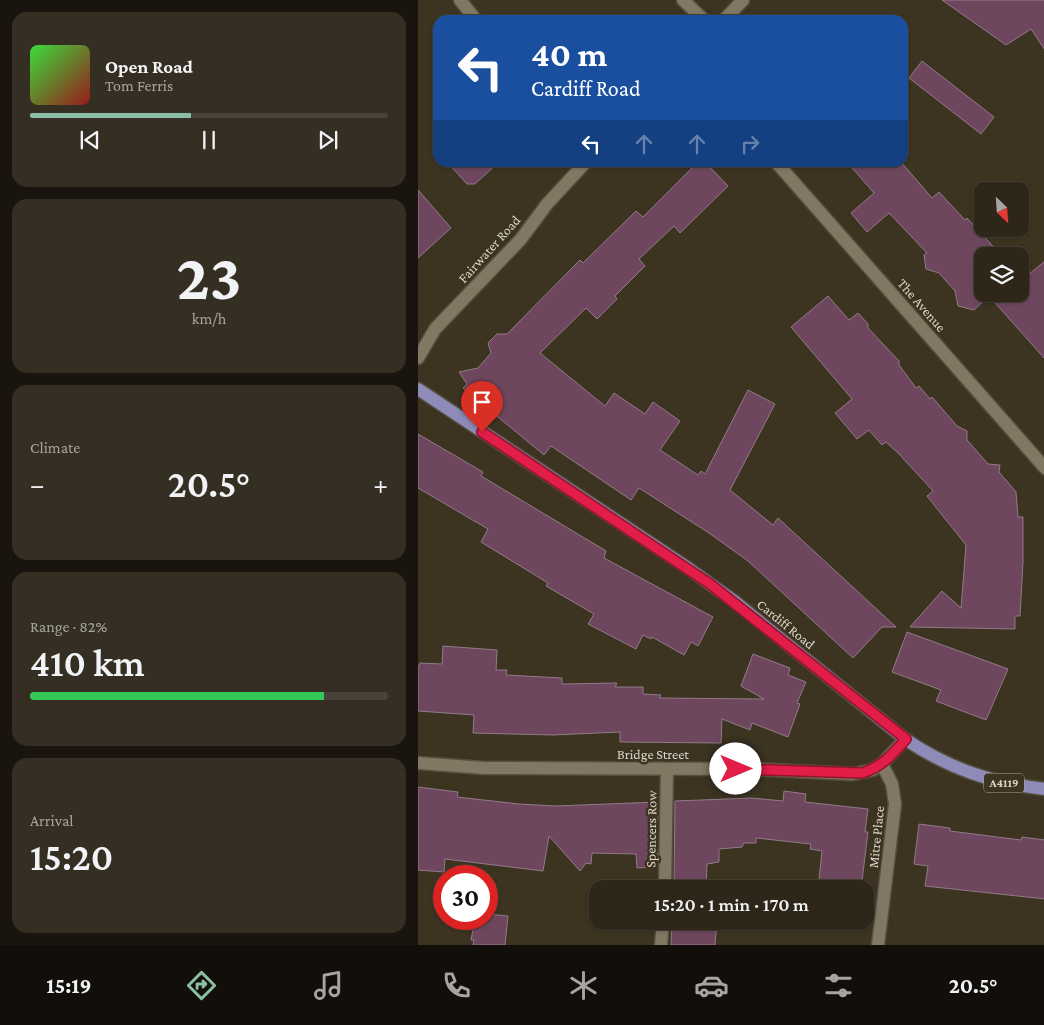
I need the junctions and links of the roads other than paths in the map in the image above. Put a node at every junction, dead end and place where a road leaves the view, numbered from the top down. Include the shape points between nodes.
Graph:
1 (460, 0) edge
2 (683, 0) edge
3 (743, 0) edge
4 (472, 15) edge
5 (699, 15) edge
6 (729, 15) edge
7 (581, 167) edge
8 (780, 167) edge
9 (418, 358) edge
10 (418, 390) edge
11 (1044, 468) edge
12 (906, 739) junction
13 (418, 763) edge
14 (882, 764) junction
15 (666, 769) junction
16 (1044, 788) edge
17 (664, 880) edge
18 (663, 930) edge
19 (662, 945) edge
20 (878, 945) edge

1 - 4 street
2 - 5 street
3 - 6 street
7 - 9 street, Fairwater Road via 547,204 521,240 434,329
8 - 11 street, The Avenue
10 - 12 main road, Cardiff Road / A4119 via 734,601
12 - 14 street, Bridge Street
12 - 16 main road, Cardiff Road / A4119 via 934,758 965,771 1006,784
13 - 15 street, Bridge Street via 484,768
14 - 15 street, Bridge Street via 853,774
14 - 20 street, Mitre Place via 892,784 895,804
15 - 17 street, Spencers Row
18 - 19 street

